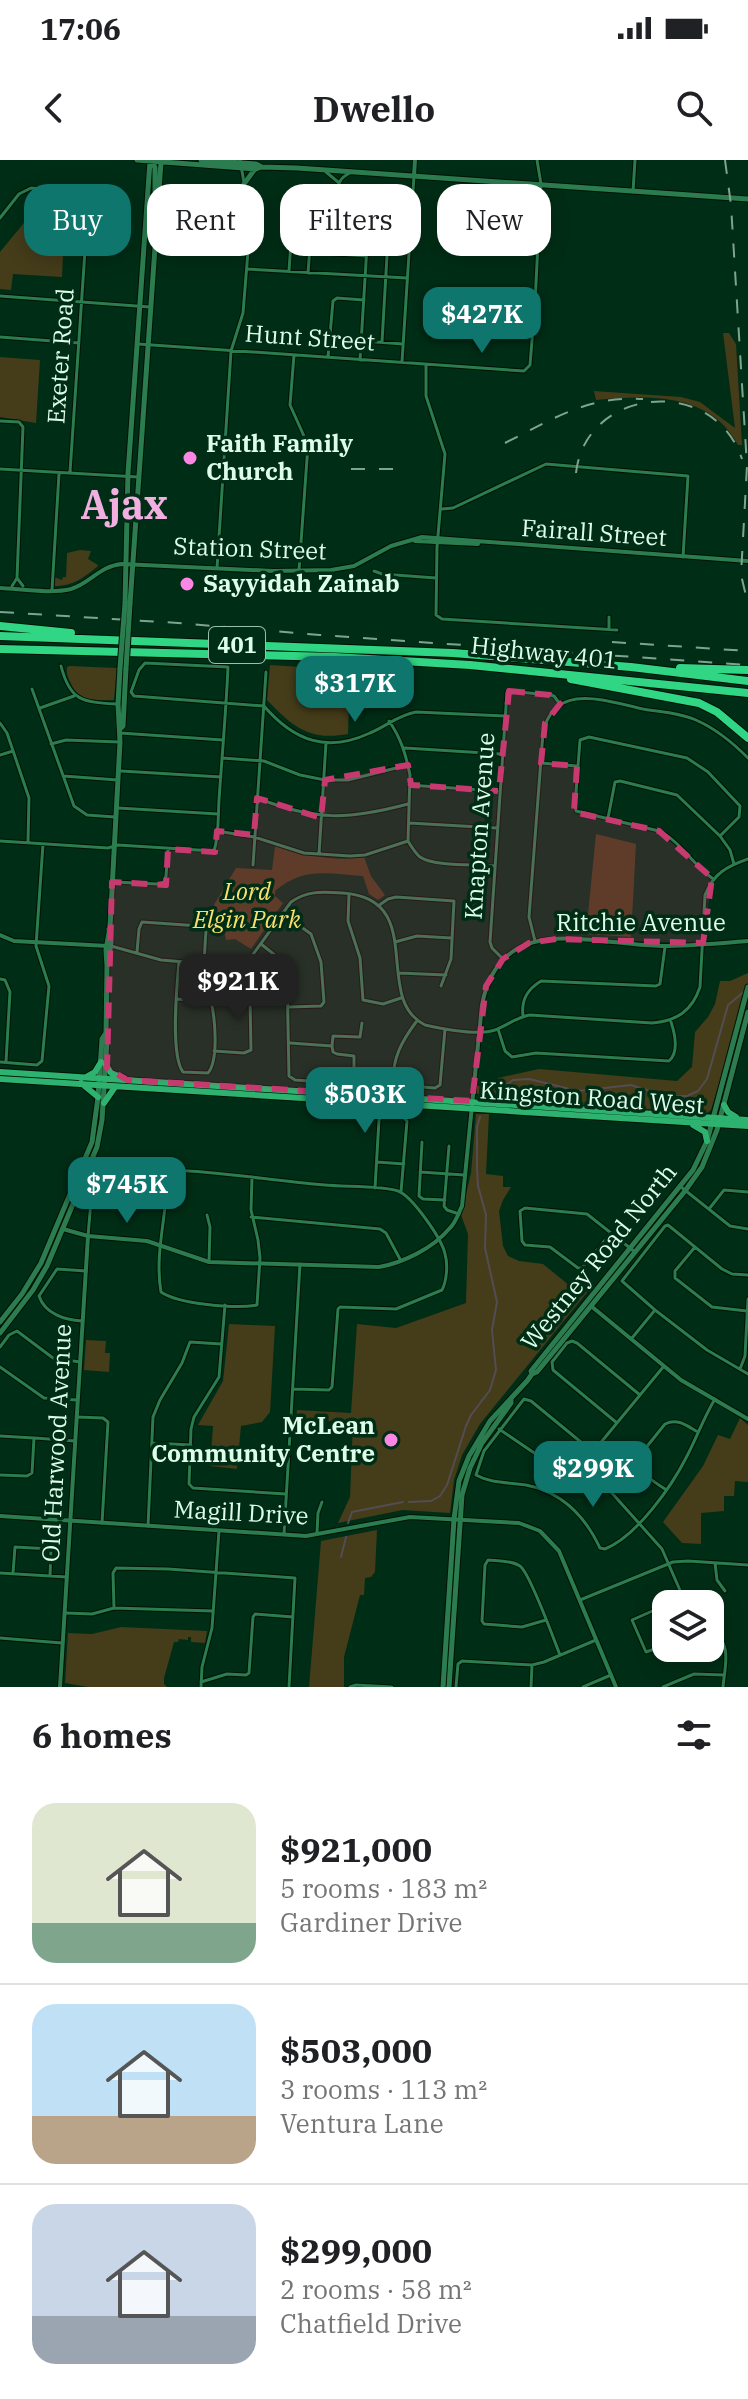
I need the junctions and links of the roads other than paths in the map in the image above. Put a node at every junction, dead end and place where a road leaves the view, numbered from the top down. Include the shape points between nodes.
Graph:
1 (137, 160) edge
2 (201, 160) edge
3 (415, 160) edge
4 (537, 160) edge
5 (635, 160) edge
6 (155, 161) edge
7 (223, 161) edge
8 (241, 164) edge
9 (258, 168) junction
10 (324, 170) junction
11 (353, 172) junction
12 (414, 176) junction
13 (338, 182) joint
14 (156, 184) edge
15 (244, 184) joint
16 (541, 184) joint
17 (551, 185) edge
18 (633, 192) junction
19 (748, 199) edge
20 (0, 218) edge
21 (146, 230) joint
22 (153, 256) edge
23 (248, 256) edge
24 (290, 256) edge
25 (310, 256) edge
26 (367, 256) edge
27 (386, 256) edge
28 (537, 256) edge
29 (247, 269) junction
30 (289, 271) junction
31 (308, 273) junction
32 (365, 276) junction
33 (385, 277) junction
34 (407, 278) junction
35 (0, 296) edge
36 (364, 300) junction
37 (82, 302) junction
38 (141, 306) junction
39 (150, 307) junction
40 (0, 337) edge
41 (361, 341) junction
42 (382, 342) junction
43 (79, 343) junction
44 (138, 344) junction
45 (403, 344) junction
46 (147, 345) junction
47 (231, 351) junction
48 (294, 355) junction
49 (328, 358) junction
50 (360, 360) junction
51 (402, 362) junction
52 (426, 364) junction
53 (134, 404) junction
54 (143, 405) junction
55 (0, 421) edge
56 (0, 469) edge
57 (22, 470) junction
58 (59, 472) junction
59 (70, 472) junction
60 (128, 477) junction
61 (138, 477) junction
62 (442, 509) junction
63 (438, 540) junction
64 (683, 557) junction
65 (748, 561) edge
66 (130, 564) junction
67 (217, 568) junction
68 (299, 570) junction
69 (374, 571) dead end
70 (17, 578) junction
71 (436, 578) junction
72 (0, 586) edge
73 (12, 586) junction
74 (23, 586) junction
75 (52, 590) junction
76 (609, 617) dead end
77 (0, 626) edge
78 (609, 629) junction
79 (617, 630) dead end
80 (0, 636) edge
81 (103, 639) junction
82 (0, 650) edge
83 (61, 666) dead end
84 (631, 667) junction
85 (748, 670) edge
86 (266, 672) dead end
87 (559, 675) junction
88 (748, 681) edge
89 (32, 689) dead end
90 (748, 693) edge
91 (74, 696) junction
92 (226, 703) junction
93 (121, 704) junction
94 (560, 704) junction
95 (264, 706) junction
96 (39, 708) junction
97 (505, 716) junction
98 (276, 720) junction
99 (389, 721) junction
100 (0, 723) edge
101 (263, 723) junction
102 (120, 731) junction
103 (748, 738) edge
104 (223, 740) junction
105 (120, 742) junction
106 (326, 743) junction
107 (51, 744) junction
108 (405, 748) junction
109 (13, 751) junction
110 (502, 754) junction
111 (0, 755) edge
112 (222, 758) junction
113 (748, 758) edge
114 (259, 760) junction
115 (541, 763) junction
116 (408, 765) junction
117 (577, 766) junction
118 (119, 770) junction
119 (63, 776) junction
120 (221, 777) junction
121 (118, 780) junction
122 (325, 780) junction
123 (409, 785) junction
124 (499, 791) junction
125 (257, 798) junction
126 (408, 804) junction
127 (116, 808) junction
128 (218, 814) junction
129 (321, 816) junction
130 (115, 817) junction
131 (607, 819) junction
132 (409, 822) junction
133 (497, 828) junction
134 (217, 831) junction
135 (720, 836) junction
136 (254, 837) junction
137 (0, 841) edge
138 (408, 841) junction
139 (28, 842) junction
140 (43, 844) junction
141 (113, 846) junction
142 (168, 849) junction
143 (319, 854) junction
144 (748, 859) edge
145 (734, 864) junction
146 (253, 865) dead end
147 (494, 866) junction
148 (712, 878) junction
149 (112, 882) junction
150 (349, 894) junction
151 (378, 906) junction
152 (282, 913) junction
153 (0, 935) edge
154 (452, 938) junction
155 (37, 941) junction
156 (535, 941) junction
157 (748, 941) edge
158 (395, 942) junction
159 (703, 943) junction
160 (261, 944) junction
161 (108, 946) junction
162 (665, 946) junction
163 (137, 952) junction
164 (503, 959) junction
165 (179, 962) junction
166 (204, 963) junction
167 (399, 973) junction
168 (238, 975) junction
169 (446, 975) junction
170 (0, 979) edge
171 (441, 986) dead end
172 (748, 987) edge
173 (401, 998) junction
174 (176, 999) junction
175 (289, 1007) junction
176 (748, 1012) edge
177 (523, 1016) junction
178 (417, 1021) junction
179 (671, 1021) junction
180 (362, 1023) dead end
181 (445, 1029) junction
182 (498, 1029) junction
183 (479, 1032) junction
184 (290, 1043) junction
185 (332, 1046) junction
186 (214, 1051) junction
187 (3, 1062) edge
188 (103, 1064) junction
189 (0, 1072) edge
190 (0, 1079) edge
191 (83, 1080) junction
192 (127, 1080) junction
193 (102, 1082) junction
194 (117, 1086) junction
195 (98, 1097) junction
196 (104, 1103) junction
197 (471, 1105) junction
198 (724, 1105) junction
199 (739, 1119) junction
200 (748, 1120) edge
201 (716, 1121) junction
202 (686, 1123) junction
203 (748, 1126) edge
204 (707, 1141) junction
205 (422, 1142) dead end
206 (449, 1146) dead end
207 (377, 1162) junction
208 (404, 1164) junction
209 (420, 1172) junction
210 (448, 1174) junction
211 (466, 1175) junction
212 (252, 1177) junction
213 (691, 1183) junction
214 (375, 1186) junction
215 (683, 1189) junction
216 (401, 1192) junction
217 (748, 1192) edge
218 (695, 1197) junction
219 (445, 1200) junction
220 (91, 1201) dead end
221 (709, 1209) junction
222 (459, 1214) junction
223 (207, 1215) dead end
224 (251, 1217) junction
225 (60, 1228) junction
226 (748, 1229) edge
227 (611, 1233) junction
228 (88, 1236) junction
229 (438, 1239) junction
230 (160, 1246) junction
231 (695, 1247) junction
232 (633, 1250) junction
233 (209, 1262) junction
234 (402, 1262) junction
235 (260, 1263) junction
236 (300, 1264) junction
237 (86, 1271) junction
238 (748, 1275) edge
239 (748, 1299) edge
240 (589, 1304) junction
241 (225, 1305) junction
242 (655, 1310) junction
243 (747, 1311) edge
244 (82, 1321) junction
245 (0, 1322) edge
246 (0, 1333) edge
247 (632, 1339) junction
248 (221, 1344) junction
249 (0, 1347) edge
250 (80, 1362) junction
251 (664, 1366) junction
252 (0, 1367) edge
253 (740, 1369) junction
254 (748, 1374) edge
255 (293, 1389) junction
256 (640, 1395) junction
257 (715, 1399) junction
258 (77, 1400) junction
259 (77, 1417) junction
260 (748, 1419) edge
261 (617, 1423) junction
262 (499, 1429) junction
263 (698, 1432) junction
264 (0, 1436) edge
265 (34, 1438) junction
266 (75, 1441) junction
267 (152, 1443) junction
268 (191, 1445) junction
269 (593, 1452) junction
270 (0, 1475) edge
271 (541, 1489) junction
272 (665, 1489) junction
273 (286, 1494) junction
274 (322, 1502) dead end
275 (0, 1516) edge
276 (457, 1519) junction
277 (70, 1521) junction
278 (102, 1523) junction
279 (638, 1523) junction
280 (148, 1526) junction
281 (219, 1531) junction
282 (284, 1534) junction
283 (317, 1535) junction
284 (715, 1563) junction
285 (669, 1564) junction
286 (748, 1565) edge
287 (216, 1572) junction
288 (0, 1573) edge
289 (13, 1573) junction
290 (50, 1576) junction
291 (67, 1577) junction
292 (680, 1590) edge
293 (725, 1591) dead end
294 (580, 1600) junction
295 (114, 1608) junction
296 (213, 1611) junction
297 (652, 1612) edge
298 (65, 1613) junction
299 (293, 1617) junction
300 (546, 1620) junction
301 (0, 1638) edge
302 (596, 1640) junction
303 (62, 1643) junction
304 (724, 1643) edge
305 (652, 1650) edge
306 (560, 1655) junction
307 (532, 1665) junction
308 (611, 1675) junction
309 (724, 1675) junction
310 (201, 1685) edge
311 (375, 1686) edge
312 (60, 1687) edge
313 (289, 1687) edge
314 (350, 1687) edge
315 (392, 1687) edge
316 (446, 1687) edge
317 (456, 1687) edge
318 (531, 1687) edge
319 (583, 1687) edge
320 (616, 1687) edge
321 (663, 1687) edge
322 (723, 1687) edge

1 - 6 main road
2 - 7 main road
3 - 12 street
4 - 16 street
5 - 18 street
6 - 8 main road
6 - 14 main road
6 - 21 main road
7 - 8 main road
8 - 9 main road
8 - 15 street
9 - 10 main road
9 - 15 main road
10 - 11 main road
10 - 13 street
11 - 12 main road
11 - 13 street
12 - 16 main road
12 - 34 street
17 - 18 main road
18 - 19 main road
20 - 37 street, Exeter Road via 19,194 31,188 72,191 85,200
21 - 38 main road
22 - 39 main road
23 - 29 street
24 - 30 street
25 - 31 street
26 - 32 street
27 - 33 street
28 - 52 street, Hunt Street via 528,368
29 - 30 street
29 - 47 street via 243,313
30 - 31 street
31 - 32 street
32 - 33 street
32 - 36 street
33 - 34 street
33 - 42 street
34 - 45 street
35 - 37 street
36 - 41 street
36 - 49 street via 333,301
37 - 38 street
37 - 43 street, Exeter Road
38 - 39 street
38 - 44 main road
39 - 46 main road
40 - 43 street
41 - 42 street
41 - 50 street
42 - 45 street
43 - 59 street, Exeter Road
44 - 46 street
44 - 53 main road
45 - 51 street
46 - 47 street, Hunt Street
46 - 54 main road
47 - 48 street, Hunt Street
47 - 67 street
48 - 49 street, Hunt Street
48 - 68 street via 290,405 308,445
49 - 50 street, Hunt Street
50 - 51 street, Hunt Street
51 - 52 street, Hunt Street
52 - 62 street via 426,396 445,454
53 - 54 main road
53 - 60 main road
54 - 61 main road
55 - 57 street via 23,427
56 - 57 street
57 - 58 street
57 - 70 street
58 - 59 street
58 - 75 street
59 - 60 street
60 - 61 street
60 - 66 main road
61 - 66 main road
62 - 63 street
62 - 64 street via 551,464 683,475 688,476
63 - 64 street, Fairall Street
63 - 68 street, Station Street via 422,537 391,546 349,568
63 - 71 street
64 - 65 street, Fairall Street
66 - 67 street, Station Street
66 - 75 street via 108,566 74,588
66 - 93 main road, bridge
67 - 68 street, Station Street
69 - 71 street
70 - 73 street
70 - 74 street
71 - 78 street via 436,615 442,619
72 - 73 street
72 - 75 street
73 - 74 street
74 - 75 street
76 - 78 street
77 - 81 highway
78 - 79 street
80 - 81 highway, Highway 401 / 401
81 - 84 highway, Highway 401 / 401 via 453,653
82 - 87 highway, Highway 401 / 401 via 334,657
83 - 91 street
84 - 85 highway
84 - 88 highway, Highway 401 / 401
86 - 95 street
87 - 90 highway, Highway 401 / 401
87 - 103 highway via 699,703
89 - 96 street
91 - 93 street
91 - 96 street
92 - 92 street via 224,666 145,663 131,692
92 - 95 street
92 - 104 street
93 - 102 main road
94 - 97 street, Knapton Avenue via 554,696 509,691
94 - 113 street via 585,698 696,719
94 - 115 street via 545,723
95 - 98 street
95 - 101 street
96 - 107 street
97 - 99 street via 416,712
97 - 110 street, Knapton Avenue
98 - 101 street
98 - 106 street via 296,735
99 - 106 street via 362,736
99 - 108 street
100 - 109 street
101 - 114 street
102 - 104 street
102 - 105 main road
104 - 112 street
105 - 107 street
105 - 118 main road
106 - 122 street
107 - 119 street
108 - 110 street
108 - 116 street
109 - 111 street
109 - 139 street via 29,798
110 - 124 street, Knapton Avenue
112 - 114 street
112 - 120 street
114 - 122 street
114 - 125 street
115 - 117 street
115 - 156 street via 529,917
116 - 122 street via 348,780
116 - 123 street
117 - 131 street via 576,811
117 - 135 street via 584,738 687,758 740,806 736,823
118 - 120 street
118 - 121 main road
119 - 121 street
119 - 130 street via 70,800 80,811
120 - 128 street
121 - 127 main road
122 - 129 street
123 - 124 street
123 - 126 street
124 - 133 street, Knapton Avenue
125 - 129 street
125 - 136 street
126 - 129 street via 346,817
126 - 132 street
127 - 128 street
127 - 130 main road
128 - 134 street
129 - 143 street
130 - 141 main road
131 - 135 street via 615,782 620,781 677,795
131 - 148 street via 667,835
132 - 133 street
132 - 138 street
133 - 147 street, Knapton Avenue
134 - 136 street
134 - 142 street via 214,851
135 - 145 street
136 - 143 street
136 - 146 street
137 - 139 street
138 - 143 street via 359,856
138 - 147 street via 432,861
139 - 140 street
140 - 141 street
140 - 155 street
141 - 142 street
141 - 149 main road
142 - 149 street via 164,882
144 - 145 street
145 - 148 street
147 - 164 street, Knapton Avenue via 490,942
148 - 159 street via 705,895
149 - 161 main road
150 - 151 street
150 - 152 street via 315,891 301,895
150 - 173 street via 348,921 360,958 363,1000 383,1004
151 - 154 street via 396,897 454,901
151 - 158 street
152 - 160 street
152 - 175 street via 311,934 324,984 321,1006
153 - 155 street
154 - 158 street via 417,936
154 - 169 street
155 - 161 street
155 - 187 street via 49,986 42,1061
156 - 162 street, Ritchie Avenue
156 - 164 street, Ritchie Avenue
157 - 159 street, Ritchie Avenue
158 - 167 street
159 - 162 street, Ritchie Avenue
159 - 179 street via 696,998
160 - 168 street
160 - 175 street via 285,968
161 - 163 street
161 - 188 main road
162 - 177 street via 656,986 541,981 524,998
163 - 165 street
163 - 166 street via 142,922 200,926 206,930
164 - 183 street via 486,986
165 - 166 street
165 - 174 street
166 - 168 street
167 - 169 street
167 - 173 street
168 - 186 street via 250,999 251,1050
169 - 171 street
170 - 187 street via 10,992
172 - 201 main road
173 - 178 street
174 - 186 street via 211,1001
174 - 186 street via 181,1070 208,1073
175 - 184 street
176 - 198 main road
177 - 179 street
177 - 182 street
178 - 181 street
178 - 181 street via 397,1051 397,1085 440,1085
179 - 182 street via 675,1038 669,1061 536,1053 512,1057
180 - 185 street via 360,1037 333,1036
181 - 183 street
182 - 183 street
183 - 197 street
184 - 185 street
184 - 185 street via 289,1076 351,1084 354,1056 337,1054
188 - 191 main road
188 - 192 main road
188 - 193 main road
189 - 191 main road
190 - 191 main road
191 - 193 main road
191 - 195 main road
192 - 193 main road, Kingston Road West
192 - 197 main road, Kingston Road West
193 - 194 main road, Kingston Road West
193 - 195 main road
193 - 196 main road
194 - 196 main road
194 - 197 main road, Kingston Road West
195 - 225 main road via 92,1142
196 - 225 main road via 97,1147
197 - 201 main road, Kingston Road West
197 - 202 main road, Kingston Road West
197 - 211 street
198 - 199 main road
198 - 201 main road
199 - 200 main road, Kingston Road West
199 - 201 main road, Kingston Road West
201 - 202 main road, Kingston Road West
201 - 203 main road, Kingston Road West
201 - 204 main road, Westney Road North
201 - 213 main road, Westney Road North via 705,1160
202 - 204 main road via 705,1132
204 - 215 main road, Westney Road North
205 - 209 street
206 - 210 street
207 - 208 street
207 - 208 street via 379,1120 402,1116
207 - 214 street
208 - 216 street
209 - 210 street
209 - 219 street via 419,1196
210 - 211 street
210 - 219 street
211 - 222 street
212 - 214 street
212 - 224 street
212 - 230 street via 170,1171
213 - 215 main road, Westney Road North
213 - 218 street
214 - 216 street
215 - 218 street
215 - 232 main road, Westney Road North
216 - 229 street
217 - 221 street via 724,1190
218 - 221 street
219 - 222 street via 445,1208
220 - 228 street, Old Harwood Avenue
221 - 226 street via 730,1226
222 - 229 street
223 - 233 street
224 - 234 street via 380,1229
224 - 235 street
225 - 228 street
225 - 245 main road
225 - 246 main road via 33,1290
227 - 227 street via 578,1211 520,1211 525,1245 550,1247 578,1268
227 - 232 street
228 - 230 street
228 - 237 street, Old Harwood Avenue
229 - 234 street
229 - 255 street via 447,1261 442,1290 396,1309 340,1307 332,1387
230 - 233 street
230 - 241 street via 164,1295
231 - 238 street via 722,1269
231 - 242 street via 665,1226 623,1277 624,1285
231 - 243 street via 675,1278 712,1307
232 - 240 main road, Westney Road North
233 - 235 street
234 - 236 street via 379,1267
235 - 236 street
235 - 241 street via 257,1305
236 - 255 street
237 - 244 street, Old Harwood Avenue
237 - 244 street via 57,1269 39,1296 60,1317
239 - 243 street
240 - 247 street
240 - 276 main road, Westney Road North via 537,1372 490,1421 459,1481
241 - 248 street
242 - 247 street
242 - 253 street
243 - 253 street
244 - 250 street, Old Harwood Avenue
247 - 251 street
248 - 267 street via 190,1342 156,1408
248 - 268 street via 219,1377 194,1417
249 - 250 street via 17,1331 53,1358
250 - 258 street, Old Harwood Avenue
251 - 256 street
251 - 257 street
252 - 258 street via 44,1398
253 - 254 street
255 - 273 street
256 - 261 street
256 - 261 street via 577,1343 567,1343 552,1362 553,1370
257 - 260 street
257 - 263 street
258 - 259 street, Old Harwood Avenue
259 - 266 street, Old Harwood Avenue
259 - 278 street via 108,1422
261 - 269 street
262 - 269 street via 527,1398
262 - 271 street via 549,1463
262 - 271 street via 476,1475
263 - 272 street
263 - 272 street via 670,1421 636,1460
264 - 265 street
265 - 266 street
265 - 270 street via 32,1473
266 - 277 street, Old Harwood Avenue
267 - 268 street
267 - 280 street
268 - 273 street via 193,1488
269 - 279 street via 594,1473
271 - 279 street via 578,1512 600,1548 621,1541
272 - 279 street
273 - 282 street
274 - 283 street
275 - 277 street, Magill Drive
276 - 283 street, Magill Drive via 410,1517
276 - 294 street, Magill Drive via 519,1523 540,1531 559,1551
276 - 316 main road, Westney Road North
277 - 278 street, Magill Drive
277 - 291 street, Old Harwood Avenue
278 - 280 street, Magill Drive
279 - 285 street
280 - 281 street, Magill Drive
281 - 282 street, Magill Drive
281 - 287 street
282 - 283 street, Magill Drive
284 - 285 street
284 - 286 street
284 - 293 street
285 - 292 street
285 - 294 street
287 - 295 street via 116,1568
287 - 296 street
287 - 299 street via 295,1578
288 - 289 street
289 - 290 street
289 - 290 street via 15,1547 51,1549
290 - 291 street
291 - 298 street, Old Harwood Avenue
294 - 302 street, Magill Drive
295 - 296 street
295 - 298 street
296 - 310 street
297 - 305 street via 632,1620 646,1652
298 - 303 street, Old Harwood Avenue
299 - 310 street via 255,1614 249,1673 227,1674
299 - 313 street
300 - 300 street via 525,1570 515,1563 488,1560 484,1624 522,1627
300 - 306 street
301 - 303 street
302 - 306 street
302 - 308 street, Magill Drive
303 - 312 street, Old Harwood Avenue
304 - 309 street
306 - 307 street
307 - 317 street via 462,1661
307 - 318 street
308 - 319 street
308 - 320 street, Magill Drive
309 - 321 street via 694,1674
309 - 322 street
311 - 314 street
311 - 315 street

